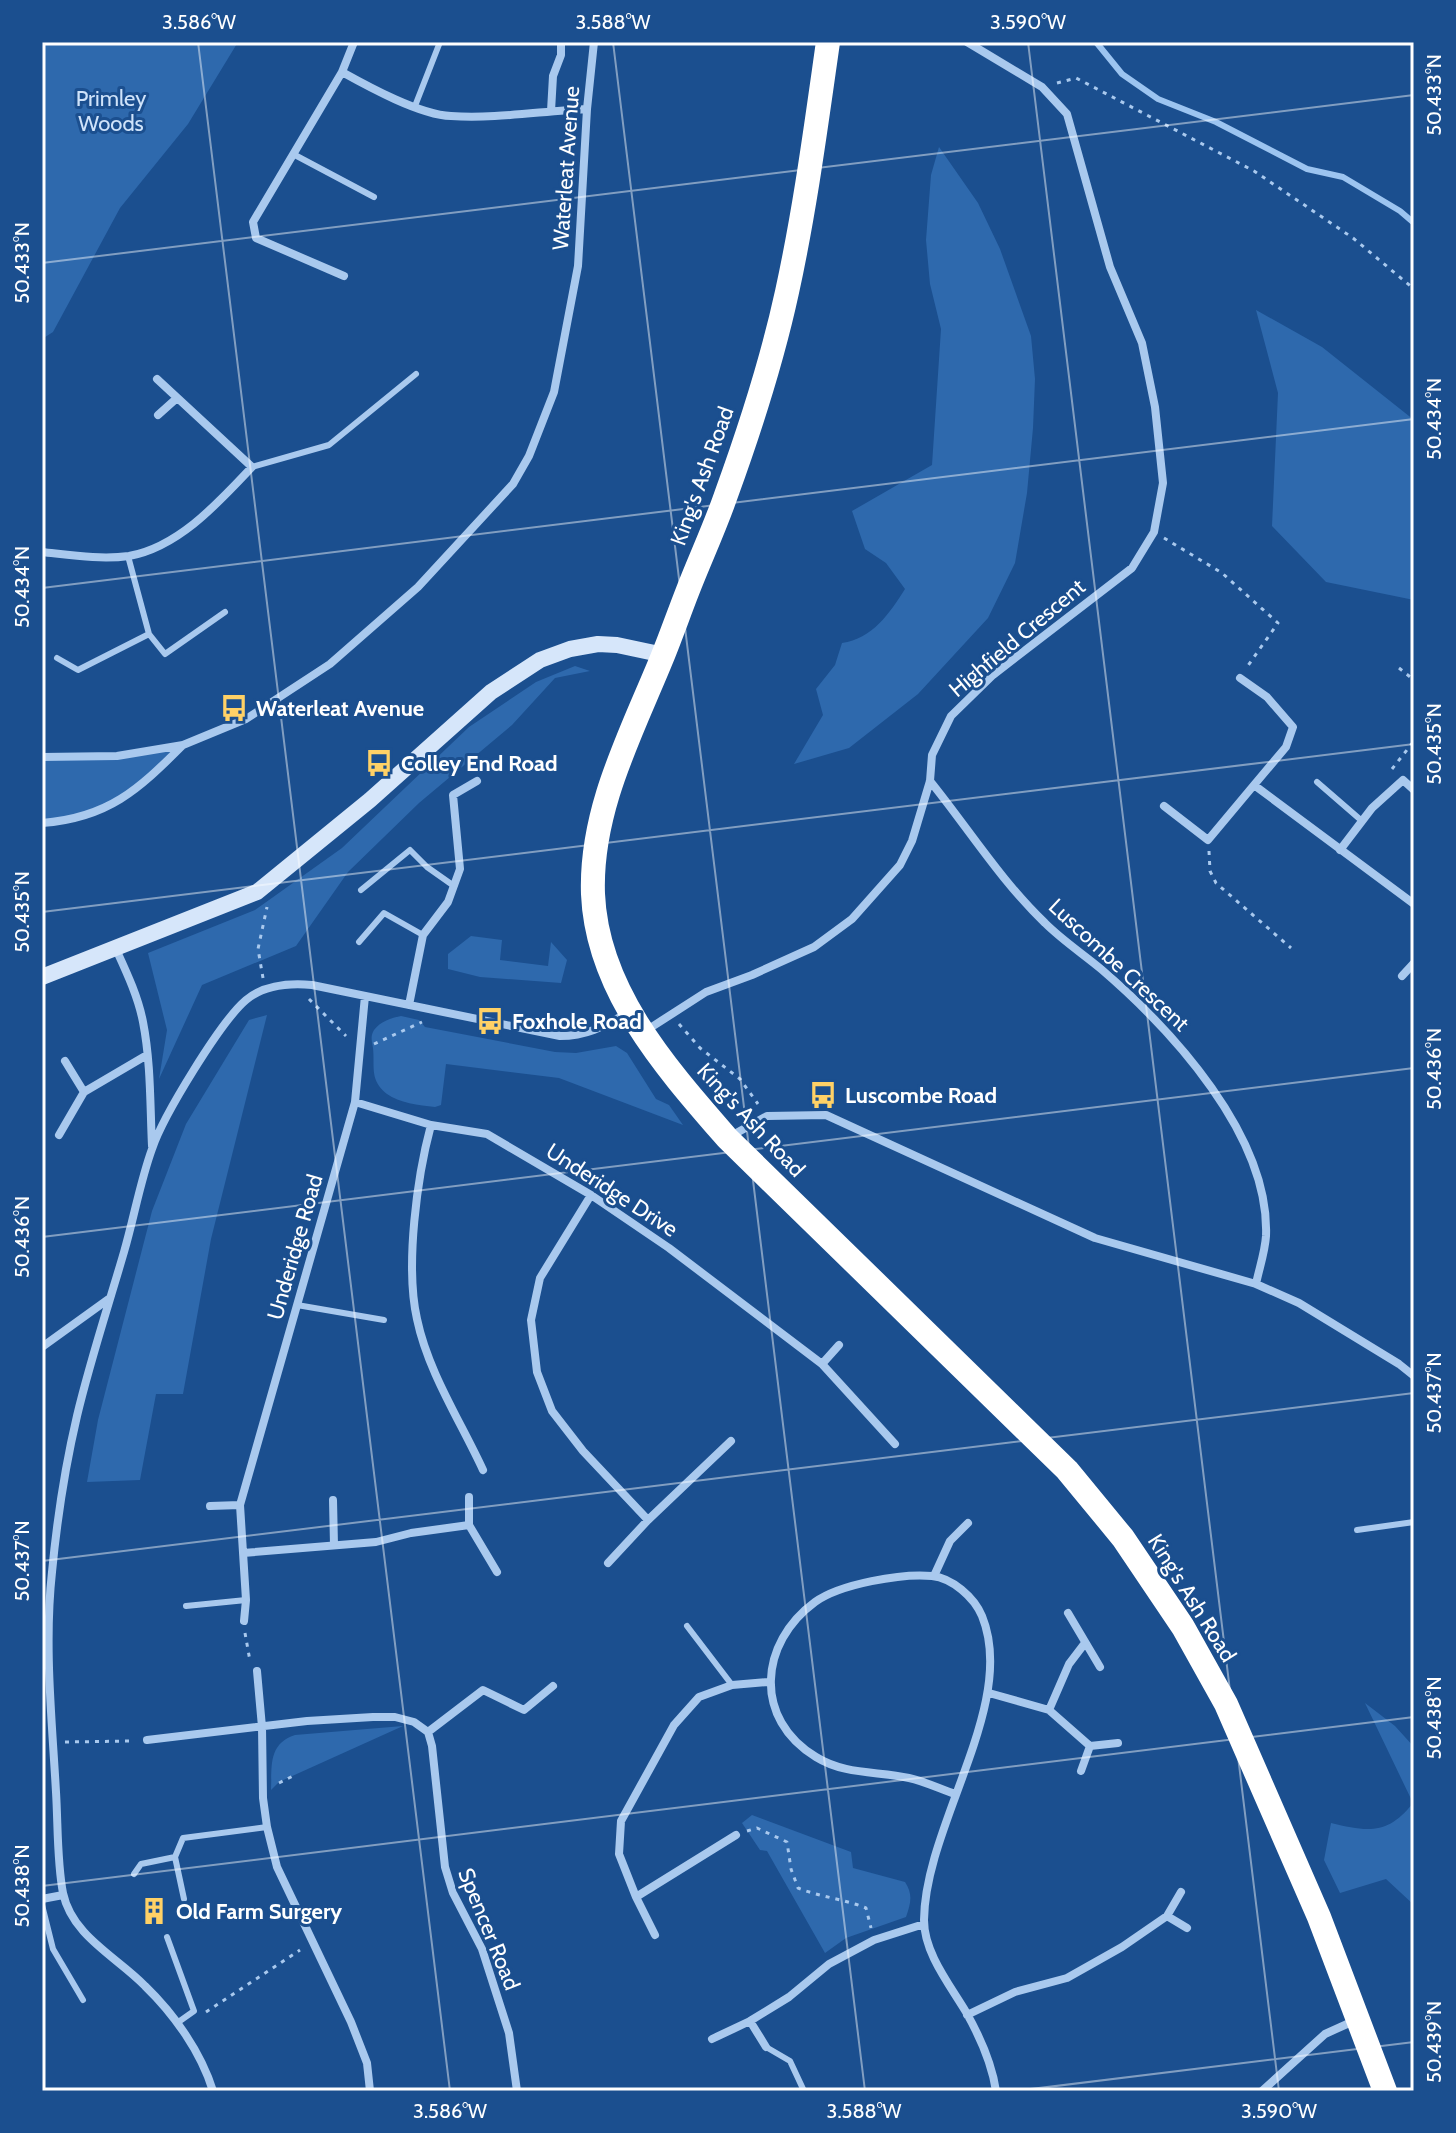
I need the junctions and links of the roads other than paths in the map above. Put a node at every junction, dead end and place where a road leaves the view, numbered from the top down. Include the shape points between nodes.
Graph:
1 (354, 42) edge
2 (440, 42) edge
3 (561, 42) edge
4 (594, 42) edge
5 (828, 42) edge
6 (967, 42) edge
7 (342, 72) junction
8 (415, 106) junction
9 (587, 109) junction
10 (551, 111) junction
11 (293, 154) junction
12 (374, 197) dead end
13 (344, 276) dead end
14 (416, 374) dead end
15 (157, 379) dead end
16 (177, 398) junction
17 (158, 415) dead end
18 (252, 467) junction
19 (42, 552) edge
20 (128, 556) junction
21 (225, 612) dead end
22 (149, 634) junction
23 (664, 655) junction
24 (57, 658) dead end
25 (1240, 678) road end
26 (183, 745) junction
27 (42, 757) edge
28 (477, 781) dead end
29 (930, 781) junction
30 (1317, 782) dead end
31 (1254, 785) junction
32 (1413, 787) edge
33 (1164, 806) dead end
34 (1362, 821) junction
35 (42, 823) edge
36 (1340, 850) junction
37 (454, 886) junction
38 (361, 890) dead end
39 (1414, 904) edge
40 (423, 935) junction
41 (359, 942) dead end
42 (115, 947) junction
43 (1414, 963) edge
44 (1402, 976) dead end
45 (42, 977) edge
46 (365, 996) junction
47 (409, 1005) junction
48 (629, 1011) junction
49 (643, 1032) junction
50 (147, 1055) junction
51 (65, 1061) dead end
52 (84, 1092) junction
53 (355, 1102) junction
54 (431, 1125) junction
55 (59, 1135) dead end
56 (727, 1138) junction
57 (152, 1147) junction
58 (591, 1195) junction
59 (1256, 1284) junction
60 (111, 1298) junction
61 (297, 1305) junction
62 (384, 1320) dead end
63 (839, 1345) dead end
64 (42, 1347) edge
65 (822, 1364) junction
66 (1414, 1376) edge
67 (731, 1441) dead end
68 (895, 1444) dead end
69 (483, 1470) dead end
70 (469, 1497) dead end
71 (333, 1500) dead end
72 (240, 1505) junction
73 (210, 1506) dead end
74 (648, 1520) junction
75 (1414, 1522) edge
76 (968, 1523) dead end
77 (469, 1525) junction
78 (1357, 1530) dead end
79 (334, 1545) junction
80 (243, 1553) junction
81 (608, 1563) dead end
82 (497, 1572) dead end
83 (934, 1576) junction
84 (246, 1600) junction
85 (186, 1606) dead end
86 (1068, 1613) dead end
87 (244, 1621) road end
88 (687, 1626) dead end
89 (1085, 1643) junction
90 (1100, 1667) dead end
91 (257, 1671) dead end
92 (768, 1682) junction
93 (732, 1685) junction
94 (553, 1686) dead end
95 (989, 1693) junction
96 (1049, 1710) junction
97 (262, 1727) junction
98 (428, 1732) junction
99 (147, 1740) road end
100 (1118, 1743) dead end
101 (1090, 1746) junction
102 (1081, 1771) dead end
103 (955, 1794) junction
104 (267, 1827) junction
105 (736, 1835) road end
106 (175, 1857) junction
107 (134, 1874) dead end
108 (1181, 1892) dead end
109 (63, 1895) junction
110 (636, 1897) junction
111 (184, 1899) dead end
112 (42, 1902) edge
113 (1167, 1916) junction
114 (924, 1924) junction
115 (1187, 1928) dead end
116 (655, 1935) dead end
117 (167, 1937) dead end
118 (83, 2000) dead end
119 (967, 2015) junction
120 (1359, 2019) junction
121 (750, 2021) junction
122 (177, 2023) junction
123 (712, 2039) dead end
124 (766, 2047) joint
125 (213, 2091) edge
126 (370, 2091) edge
127 (517, 2091) edge
128 (804, 2091) edge
129 (996, 2091) edge
130 (1262, 2091) edge
131 (1385, 2091) edge

1 - 7 street
2 - 8 lane
3 - 10 street
4 - 9 street, Waterleat Avenue
5 - 23 highway, King's Ash Road via 790,277 770,358 726,495
6 - 29 street, Highfield Crescent via 1042,87 1067,114 1110,267 1142,343 1163,483 1154,532 1132,568 993,675 951,716 932,755
7 - 8 street
7 - 11 street
8 - 10 street via 448,116
9 - 10 street
9 - 26 street, Waterleat Avenue via 578,266 554,392 513,484 418,587 330,664 246,719
11 - 12 lane
11 - 13 street via 253,222 256,238
14 - 18 lane via 329,445
15 - 16 street
16 - 17 street
16 - 18 street
18 - 20 street via 177,535
19 - 20 street
20 - 22 lane
21 - 22 lane via 165,654
22 - 24 lane via 78,670
23 - 42 street via 598,644 540,660 491,692 257,892
23 - 48 highway, King's Ash Road via 603,807 596,842 593,894 600,942
25 - 31 street via 1267,697 1293,727 1286,747
26 - 27 street, Waterleat Avenue via 117,756
26 - 35 street, Waterleat Avenue via 106,810
28 - 37 street via 453,795 460,869
29 - 49 street, Highfield Crescent via 900,865 852,919 814,947 706,992
29 - 59 street, Luscombe Crescent via 1045,924 1103,971 1179,1044 1206,1078 1248,1154 1260,1189 1266,1238
30 - 34 lane
31 - 33 street via 1208,840
31 - 36 street
32 - 34 street via 1403,780
34 - 36 street
36 - 39 street
37 - 38 lane via 410,850
37 - 40 street
40 - 41 lane via 384,913
40 - 47 street
42 - 45 street
42 - 50 street via 143,1020
43 - 44 street
46 - 47 street
46 - 53 street, Underidge Road
46 - 57 street via 294,984 265,989 247,999 182,1090
47 - 48 street via 560,1036 579,1036
48 - 49 highway, King's Ash Road
49 - 56 highway, King's Ash Road
50 - 52 street
50 - 57 street
51 - 52 street
52 - 55 street
53 - 54 street, Underidge Drive
53 - 61 street, Underidge Road
54 - 58 street, Underidge Drive via 487,1134
54 - 69 street via 415,1220 417,1320
56 - 59 street via 767,1116 826,1115 1095,1238
56 - 120 highway, King's Ash Road via 1067,1470 1123,1538 1183,1627 1226,1704
57 - 60 street
58 - 65 street, Underidge Drive
58 - 74 street via 540,1278 531,1320 537,1372 552,1411
59 - 66 street via 1299,1303
60 - 64 street
60 - 109 street via 77,1417 51,1575 49,1653
61 - 62 lane
61 - 72 street, Underidge Road
63 - 65 street
65 - 68 street, Underidge Drive
67 - 74 street
70 - 77 street
71 - 79 street
72 - 73 street
72 - 80 street, Underidge Road
74 - 81 street
75 - 78 lane
76 - 83 street via 950,1541
77 - 79 street
77 - 82 street
79 - 80 street
80 - 84 street, Underidge Road
83 - 92 street via 879,1580 817,1601 784,1636
83 - 95 street via 954,1584 982,1615
84 - 85 lane
84 - 87 street, Underidge Road
86 - 89 street
88 - 93 lane
89 - 90 street
89 - 96 street via 1069,1664
91 - 97 street
92 - 93 street
92 - 103 street via 775,1711 796,1743 814,1757 837,1768 909,1778
93 - 110 street via 699,1697 674,1725 621,1821 619,1854
94 - 98 street via 524,1710 483,1690
95 - 96 street
95 - 103 street
96 - 101 street
97 - 98 street via 395,1717
97 - 99 street
97 - 104 street
98 - 127 street, Spencer Road via 445,1867 482,1949 509,2033
100 - 101 street
101 - 102 street
103 - 114 street via 932,1867
104 - 106 lane via 183,1838
104 - 126 street via 277,1867 367,2063
105 - 110 street
106 - 107 lane via 141,1864
106 - 111 lane
108 - 113 street
109 - 112 street
109 - 122 street via 90,1940 147,1987
110 - 116 street
112 - 118 lane via 53,1949
113 - 115 street
113 - 119 street via 1067,1978 1015,1992
114 - 119 street via 937,1964
114 - 121 street via 874,1940 829,1964
117 - 122 lane via 194,2011
119 - 129 street
120 - 130 street via 1325,2034
120 - 131 highway, King's Ash Road
121 - 123 street
121 - 124 street
122 - 125 street
124 - 128 lane via 790,2061

